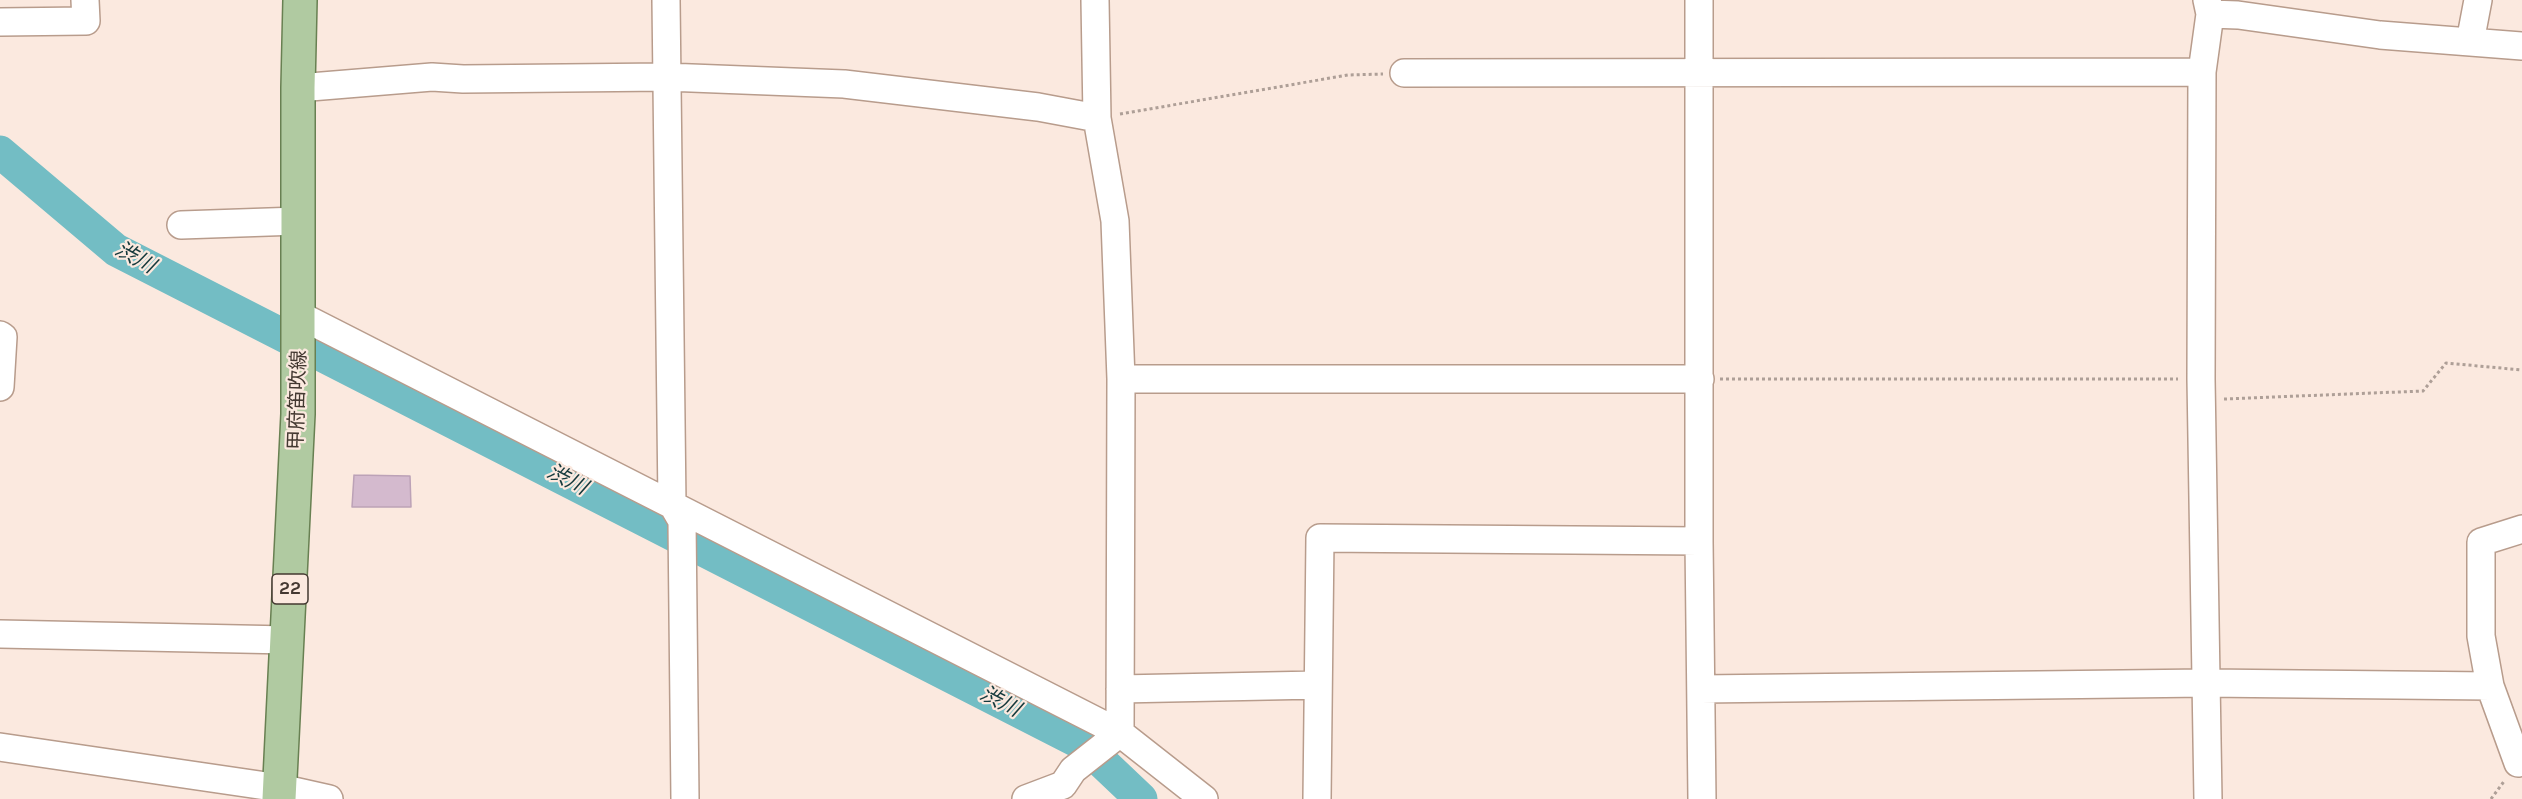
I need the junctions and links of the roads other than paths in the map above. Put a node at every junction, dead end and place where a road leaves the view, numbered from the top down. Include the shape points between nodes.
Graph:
1 (85, 0) edge
2 (300, 0) edge
3 (666, 0) edge
4 (1095, 0) edge
5 (1699, 0) edge
6 (2478, 0) edge
7 (2209, 7) edge
8 (0, 22) edge
9 (2470, 42) junction
10 (2522, 46) edge
11 (2202, 72) junction
12 (1404, 73) road end
13 (1698, 73) junction
14 (666, 76) junction
15 (298, 88) junction
16 (1097, 118) junction
17 (298, 221) junction
18 (180, 225) dead end
19 (299, 320) junction
20 (0, 335) edge
21 (1120, 379) junction
22 (1700, 379) junction
23 (0, 387) edge
24 (677, 513) junction
25 (2522, 529) edge
26 (1699, 541) junction
27 (0, 634) edge
28 (288, 640) junction
29 (2206, 683) junction
30 (1317, 686) junction
31 (2490, 686) junction
32 (1120, 689) junction
33 (1701, 689) junction
34 (1112, 738) junction
35 (0, 747) edge
36 (2518, 763) dead end
37 (279, 794) edge
38 (329, 799) edge
39 (685, 799) edge
40 (1026, 799) edge
41 (1204, 799) edge
42 (1317, 799) edge
43 (1702, 799) edge
44 (2208, 799) edge

1 - 8 street via 86,21
2 - 15 main road, 甲府笛吹線 / 22
3 - 14 street
4 - 16 street
5 - 13 street
6 - 9 street
7 - 9 street via 2238,15 2380,35
7 - 11 street
9 - 10 street
11 - 13 street
11 - 29 street via 2201,389
12 - 13 street
13 - 22 street
14 - 15 street via 432,77
14 - 16 street via 844,84 1038,107
14 - 24 street
15 - 17 main road, 甲府笛吹線 / 22
16 - 21 street via 1115,221
17 - 18 street
17 - 19 main road, 甲府笛吹線 / 22
19 - 24 street
19 - 28 main road, 甲府笛吹線 / 22
20 - 23 street
21 - 22 street
21 - 32 street
22 - 26 street
24 - 34 street
24 - 39 street via 683,565
25 - 31 street via 2481,542 2481,636
26 - 30 street via 1320,538
26 - 33 street
27 - 28 street
28 - 37 main road, 甲府笛吹線 / 22
29 - 31 street
29 - 33 street
29 - 44 street
30 - 32 street
30 - 42 street
31 - 36 street
32 - 34 street
33 - 43 street
34 - 40 street via 1072,770 1063,785
34 - 41 street
35 - 37 street
37 - 38 street

